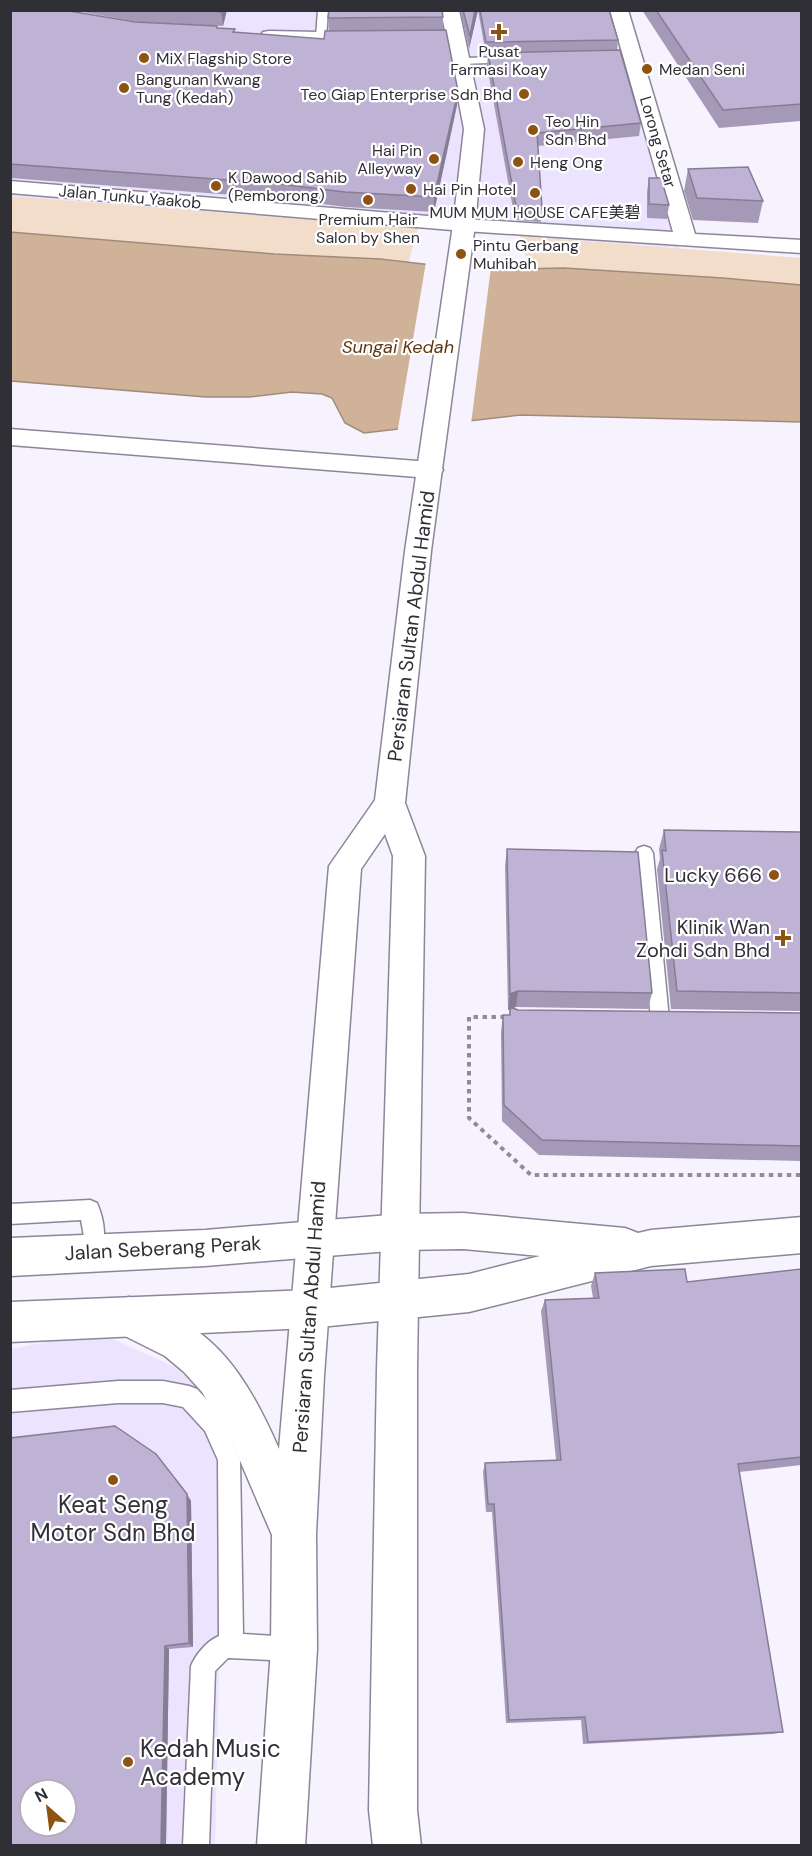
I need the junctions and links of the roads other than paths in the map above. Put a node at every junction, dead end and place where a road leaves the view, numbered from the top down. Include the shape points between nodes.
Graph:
1 (323, 10) edge
2 (450, 10) edge
3 (620, 10) edge
4 (252, 35) edge
5 (387, 38) edge
6 (321, 39) junction
7 (518, 60) edge
8 (461, 61) junction
9 (10, 187) edge
10 (463, 232) junction
11 (686, 240) junction
12 (801, 247) edge
13 (10, 437) edge
14 (431, 460) junction
15 (390, 803) junction
16 (644, 853) dead end
17 (638, 1019) edge
18 (660, 1019) junction
19 (684, 1020) edge
20 (10, 1214) edge
21 (402, 1232) junction
22 (801, 1235) edge
23 (315, 1239) junction
24 (651, 1248) junction
25 (92, 1253) junction
26 (10, 1257) edge
27 (399, 1302) junction
28 (310, 1309) junction
29 (129, 1317) junction
30 (10, 1322) edge
31 (10, 1401) edge
32 (294, 1534) junction
33 (231, 1645) junction
34 (294, 1649) junction
35 (196, 1845) edge
36 (281, 1845) edge
37 (397, 1845) edge

1 - 6 lane
2 - 8 street, Persiaran Sultan Abdul Hamid via 449,37
3 - 11 street, Lorong Setar via 627,58
4 - 6 street
5 - 6 street
7 - 8 lane
8 - 10 street, Persiaran Sultan Abdul Hamid via 474,129
9 - 10 street, Jalan Tunku Yaakob
10 - 11 street, Jalan Tunku Yaakob
10 - 14 street, Persiaran Sultan Abdul Hamid
11 - 12 street, Jalan Tunku Yaakob
13 - 14 street
14 - 15 street, Persiaran Sultan Abdul Hamid
15 - 21 street, Persiaran Sultan Abdul Hamid via 409,856
15 - 23 street, Persiaran Sultan Abdul Hamid via 345,866
16 - 18 lane
17 - 18 lane
18 - 19 lane
20 - 25 lane via 90,1210
21 - 23 street, Jalan Seberang Perak
21 - 24 street, Jalan Seberang Perak via 463,1231
21 - 27 street, Persiaran Sultan Abdul Hamid
22 - 24 street
23 - 25 street, Jalan Seberang Perak
23 - 28 street, Persiaran Sultan Abdul Hamid
24 - 27 street via 469,1293
25 - 26 street, Jalan Seberang Perak
27 - 28 street
27 - 37 street, Persiaran Sultan Abdul Hamid via 393,1810
28 - 29 street
28 - 32 street, Persiaran Sultan Abdul Hamid
29 - 30 street
29 - 32 street via 179,1342 213,1372 250,1434
31 - 33 lane via 163,1392 189,1397 213,1422 229,1460
32 - 34 street, Persiaran Sultan Abdul Hamid
33 - 34 lane
33 - 35 lane via 221,1647 203,1666
34 - 36 street, Persiaran Sultan Abdul Hamid

